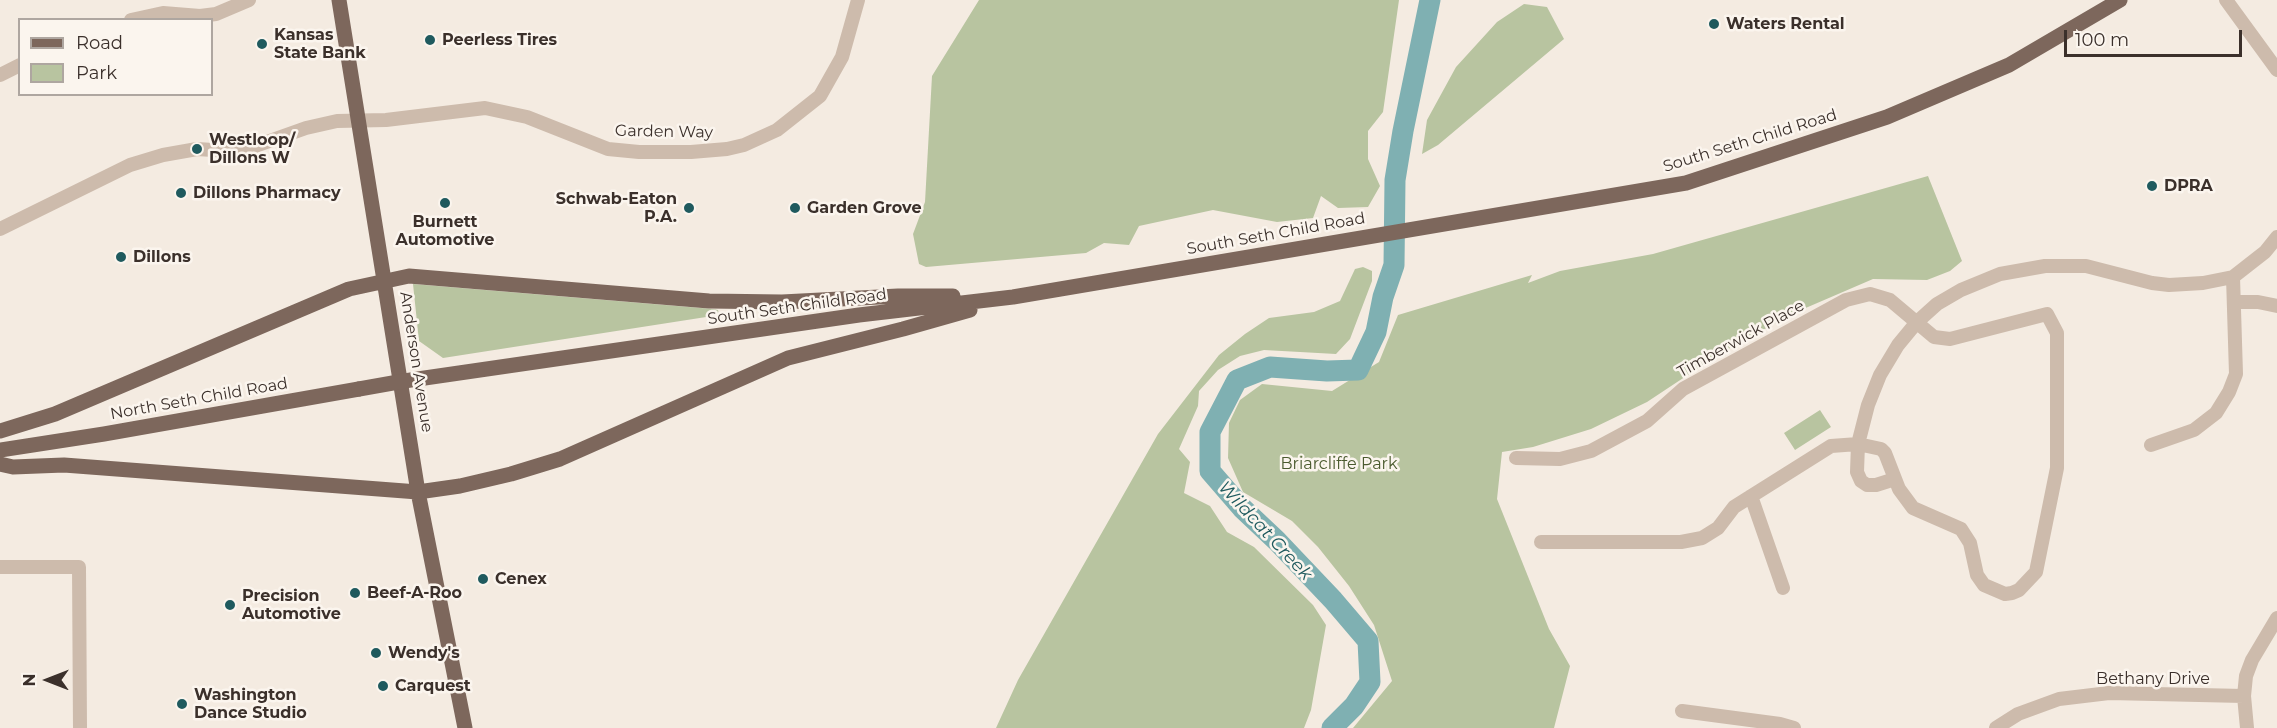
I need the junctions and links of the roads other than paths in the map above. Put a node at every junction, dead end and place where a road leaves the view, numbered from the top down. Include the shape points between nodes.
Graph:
1 (249, 0) edge
2 (339, 0) edge
3 (858, 0) edge
4 (2120, 0) edge
5 (2226, 0) edge
6 (142, 18) edge
7 (18, 66) edge
8 (2277, 70) edge
9 (0, 75) edge
10 (359, 121) junction
11 (0, 229) edge
12 (2277, 237) edge
13 (2233, 277) junction
14 (384, 281) junction
15 (1013, 297) junction
16 (2234, 302) junction
17 (2277, 306) edge
18 (1917, 322) junction
19 (404, 381) joint
20 (0, 431) edge
21 (1858, 444) junction
22 (2151, 446) dead end
23 (0, 450) edge
24 (1516, 458) dead end
25 (0, 464) edge
26 (1895, 479) junction
27 (418, 492) junction
28 (1750, 496) junction
29 (1541, 543) dead end
30 (0, 567) edge
31 (1783, 588) dead end
32 (2277, 618) edge
33 (2244, 696) junction
34 (1682, 711) dead end
35 (80, 728) edge
36 (465, 728) edge
37 (1794, 728) edge
38 (1996, 728) edge
39 (2247, 728) edge

1 - 6 street via 216,14
2 - 10 main road, Anderson Avenue
3 - 10 street, Garden Way via 842,57 820,96 777,130 727,149 608,149 527,117 485,108
4 - 15 main road, South Seth Child Road via 2009,65 1887,117 1686,183
5 - 8 street
7 - 9 street
10 - 11 street, Garden Way via 306,128 247,149 197,149 163,155 130,165
10 - 14 main road, Anderson Avenue
12 - 13 street via 2265,252
13 - 16 street
13 - 18 street via 2203,284 2169,285 2086,266 2045,266 2000,274 1961,290
14 - 15 main road via 409,276 720,301
14 - 20 main road via 349,289 55,414
14 - 27 main road, Anderson Avenue
15 - 19 main road, South Seth Child Road via 859,315
15 - 27 main road via 788,358 560,459 511,474
16 - 17 street
16 - 22 street via 2236,374 2229,392 2216,412 2194,430
18 - 21 street via 1880,375
18 - 24 street, Timberwick Place via 1890,300 1870,294 1846,300 1683,389 1647,421 1591,451 1560,459
18 - 26 street, Timberwick Place via 1934,337 1950,339 2047,314 2057,333 2057,468 2036,572 2012,593 1991,589 1977,575 1970,543 1961,529 1913,508
19 - 23 main road, North Seth Child Road, bridge
21 - 26 street via 1885,453
21 - 26 street via 1857,472 1861,481 1876,485
21 - 28 street via 1831,446
25 - 27 main road via 64,465
27 - 36 main road, Anderson Avenue
28 - 29 street via 1734,507 1718,528 1702,538 1681,543
28 - 31 street
30 - 35 street via 79,567
32 - 33 street via 2252,660
33 - 38 street, Bethany Drive via 2109,693 2059,699 2018,714
33 - 39 street
34 - 37 street

